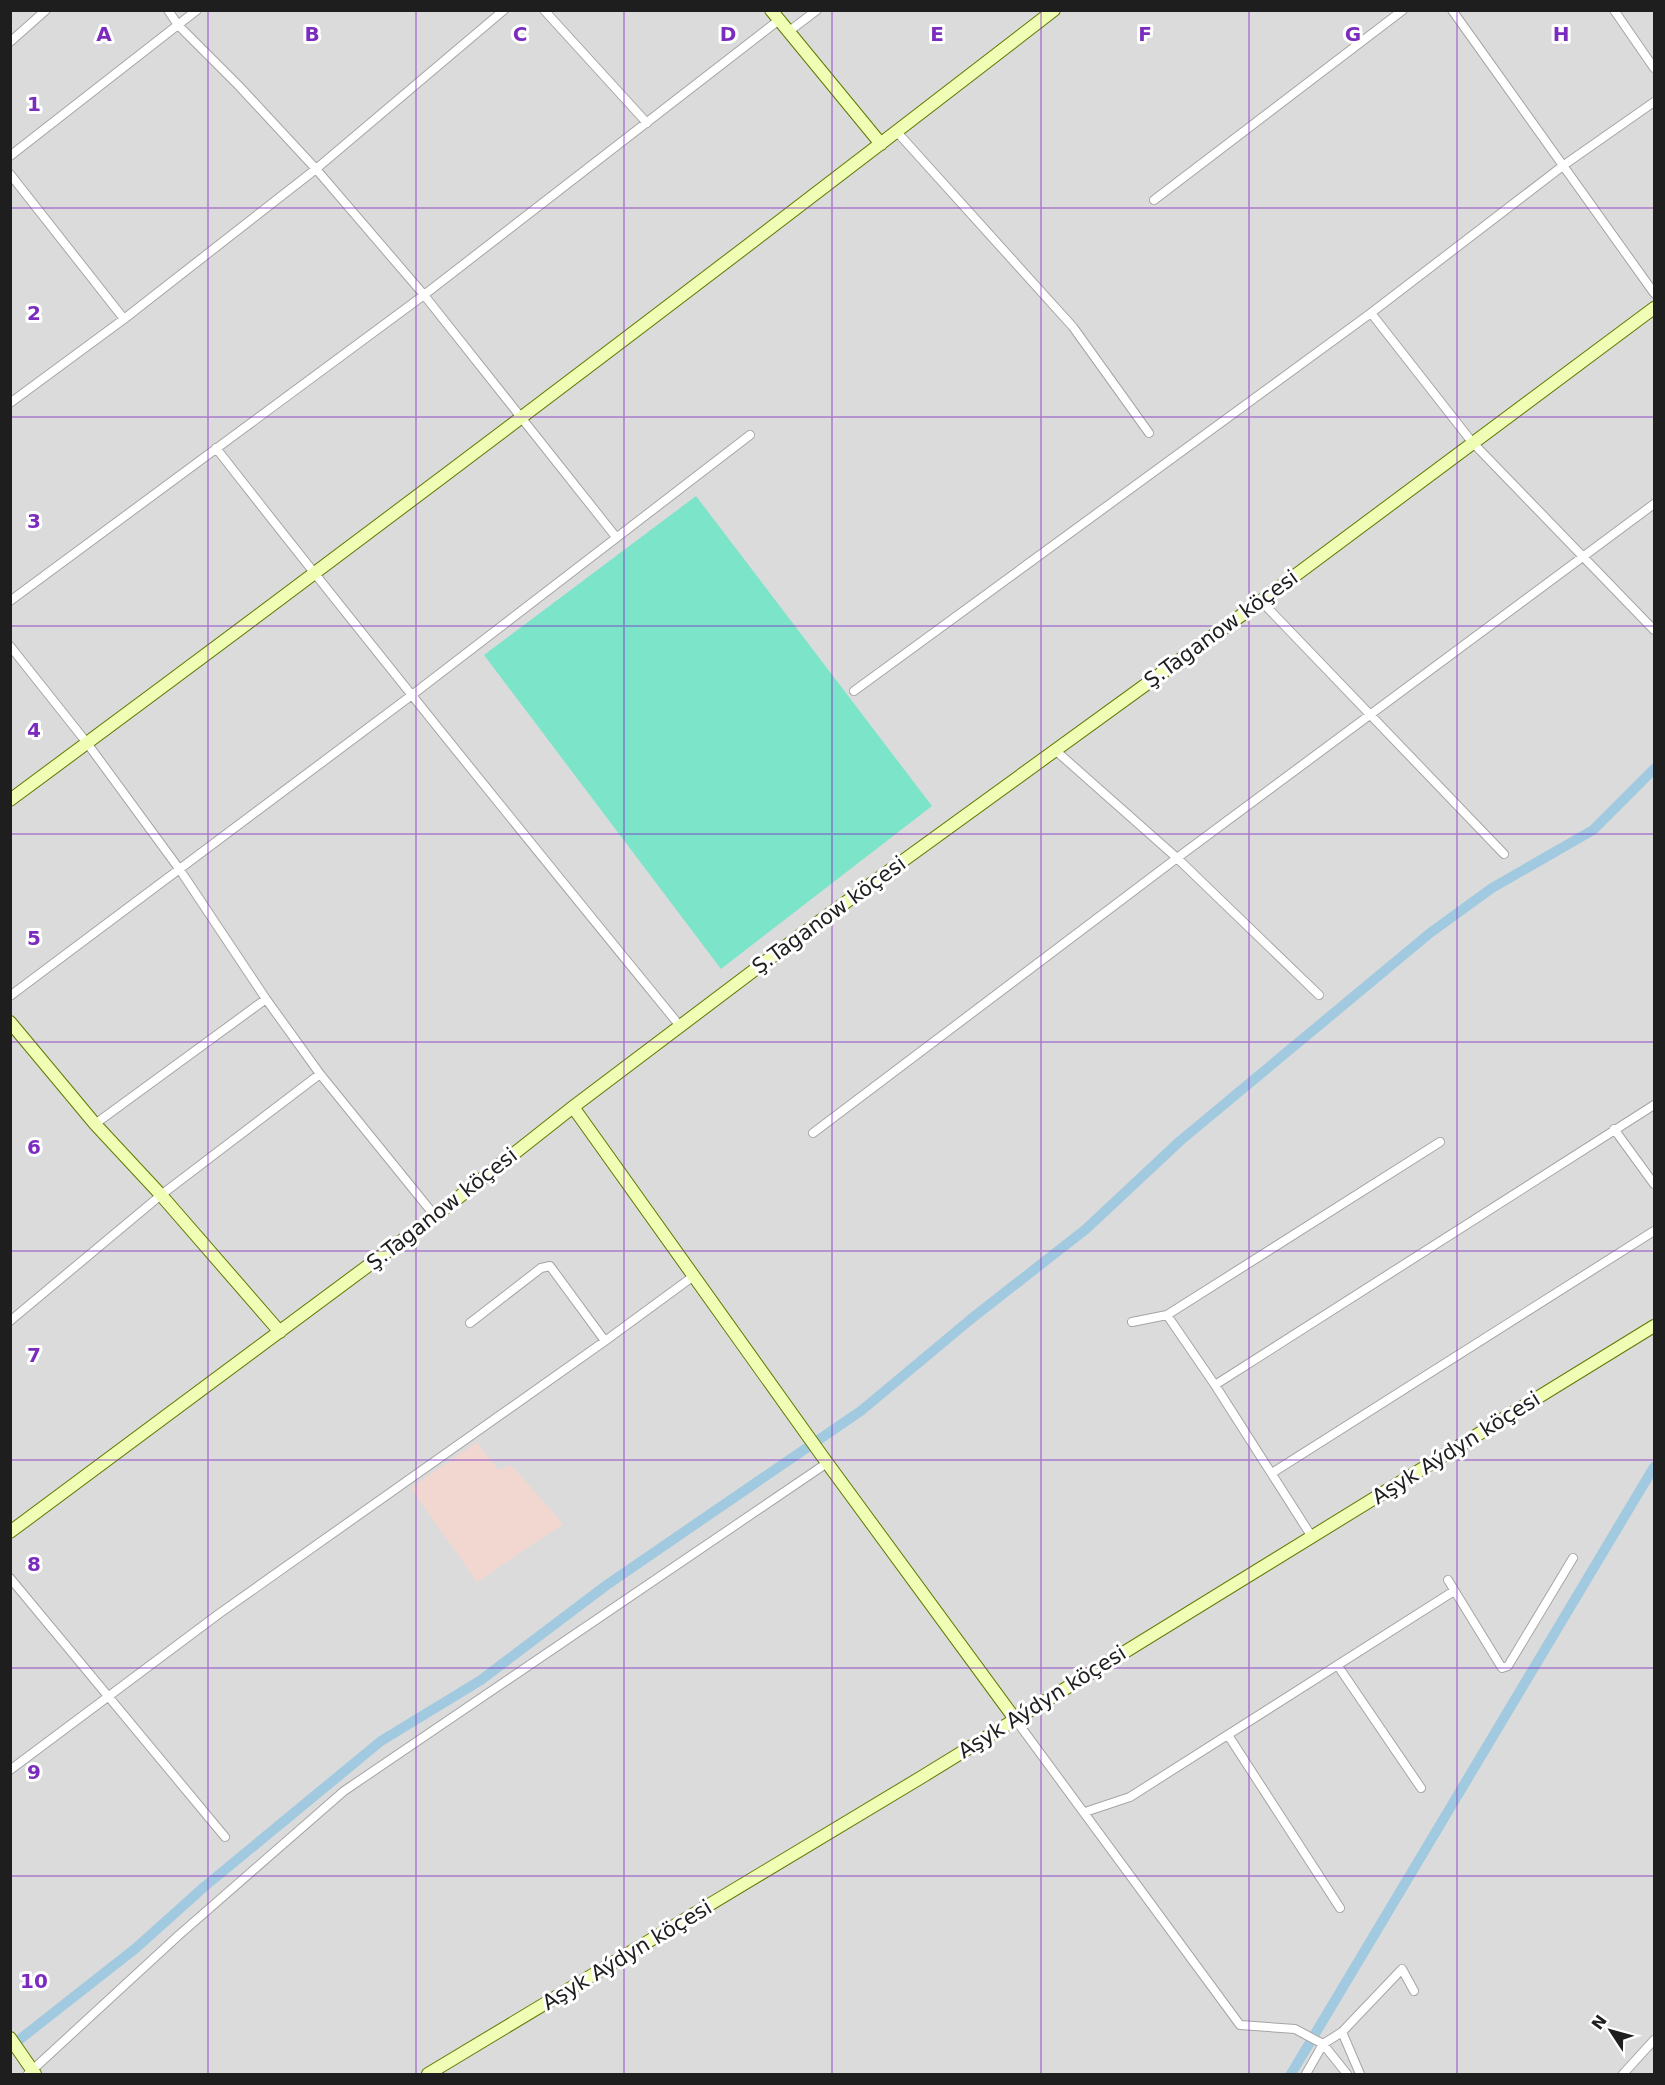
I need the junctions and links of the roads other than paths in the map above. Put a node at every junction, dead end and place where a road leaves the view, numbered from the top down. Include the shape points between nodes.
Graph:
1 (46, 10) edge
2 (168, 10) edge
3 (197, 10) edge
4 (504, 10) edge
5 (544, 10) edge
6 (817, 10) edge
7 (1054, 10) edge
8 (1403, 10) edge
9 (1452, 10) edge
10 (1614, 10) edge
11 (775, 16) edge
12 (178, 25) junction
13 (788, 32) junction
14 (10, 42) edge
15 (1654, 68) edge
16 (1654, 102) edge
17 (646, 123) junction
18 (897, 132) junction
19 (881, 144) junction
20 (10, 156) edge
21 (1564, 165) junction
22 (316, 169) junction
23 (10, 174) edge
24 (1154, 200) dead end
25 (1654, 293) edge
26 (424, 295) junction
27 (1654, 308) edge
28 (1371, 313) junction
29 (124, 319) junction
30 (10, 403) edge
31 (522, 416) junction
32 (1149, 433) dead end
33 (750, 435) dead end
34 (1472, 442) junction
35 (216, 448) junction
36 (1654, 504) edge
37 (616, 537) junction
38 (1584, 558) junction
39 (314, 574) junction
40 (10, 601) edge
41 (1261, 601) junction
42 (1654, 630) edge
43 (10, 646) edge
44 (854, 691) dead end
45 (412, 695) junction
46 (1371, 716) junction
47 (87, 743) junction
48 (1055, 750) junction
49 (10, 801) edge
50 (1504, 854) dead end
51 (1177, 858) junction
52 (180, 870) junction
53 (1319, 995) dead end
54 (10, 996) edge
55 (266, 999) junction
56 (10, 1022) edge
57 (680, 1026) junction
58 (320, 1074) junction
59 (1654, 1105) edge
60 (573, 1107) junction
61 (95, 1124) junction
62 (1614, 1129) junction
63 (813, 1133) dead end
64 (1440, 1142) dead end
65 (1654, 1184) edge
66 (161, 1195) junction
67 (435, 1216) junction
68 (1654, 1231) edge
69 (695, 1275) junction
70 (1167, 1315) junction
71 (10, 1321) edge
72 (1132, 1322) dead end
73 (470, 1323) dead end
74 (1654, 1326) edge
75 (280, 1332) junction
76 (605, 1341) junction
77 (1215, 1385) junction
78 (826, 1462) junction
79 (1272, 1473) junction
80 (10, 1532) edge
81 (1312, 1537) junction
82 (1573, 1558) dead end
83 (10, 1578) edge
84 (1448, 1580) dead end
85 (1454, 1591) junction
86 (1338, 1666) junction
87 (109, 1696) junction
88 (1015, 1719) junction
89 (1228, 1735) junction
90 (10, 1770) edge
91 (1421, 1788) dead end
92 (1085, 1812) junction
93 (225, 1837) dead end
94 (1340, 1908) dead end
95 (1414, 1991) dead end
96 (1342, 2032) junction
97 (10, 2038) edge
98 (1654, 2040) edge
99 (1323, 2044) junction
100 (32, 2072) edge
101 (428, 2074) edge
102 (1306, 2074) edge
103 (1347, 2074) edge
104 (1360, 2074) edge
105 (1623, 2074) edge

1 - 14 street
2 - 12 street
3 - 12 street
4 - 22 street
5 - 17 street
6 - 13 street
7 - 18 street
8 - 24 street
9 - 21 street
10 - 15 street
11 - 13 street
11 - 17 street
12 - 20 street
12 - 22 street
13 - 19 street
16 - 21 street
17 - 26 street
18 - 19 street
18 - 32 street via 1073,327
19 - 31 street
21 - 25 street
21 - 28 street
22 - 26 street
22 - 29 street
23 - 29 street
26 - 31 street
26 - 35 street
27 - 34 street, Ş.Taganow köçesi
28 - 34 street
28 - 44 street
29 - 30 street
31 - 37 street
31 - 39 street
33 - 37 street
34 - 38 street
34 - 41 street, Ş.Taganow köçesi
35 - 39 street
35 - 40 street
36 - 38 street
37 - 45 street
38 - 42 street
38 - 46 street
39 - 45 street
39 - 47 street
41 - 46 street
41 - 48 street, Ş.Taganow köçesi
43 - 47 street
45 - 52 street
45 - 57 street
46 - 50 street
46 - 51 street
47 - 49 street
47 - 52 street
48 - 51 street
48 - 57 street, Ş.Taganow köçesi
51 - 53 street
51 - 63 street
52 - 54 street
52 - 55 street
55 - 58 street
55 - 61 street
56 - 61 street
57 - 60 street, Ş.Taganow köçesi
58 - 66 street
58 - 67 street
59 - 62 street
60 - 67 street, Ş.Taganow köçesi
60 - 69 street
61 - 66 street
62 - 65 street
62 - 77 street
64 - 70 street
66 - 71 street
66 - 75 street
67 - 75 street, Ş.Taganow köçesi
68 - 79 street
69 - 76 street
69 - 78 street
70 - 72 street
70 - 77 street
73 - 76 street via 541,1268 550,1266
74 - 81 street, Aşyk Aýdyn köçesi
75 - 80 street, Ş.Taganow köçesi
76 - 87 street via 220,1612
77 - 79 street
78 - 88 street
78 - 100 street via 344,1791 179,1935
79 - 81 street
81 - 88 street, Aşyk Aýdyn köçesi
82 - 85 street via 1508,1666 1502,1668
83 - 87 street
84 - 85 street
85 - 86 street
86 - 89 street
86 - 91 street
87 - 90 street
87 - 93 street
88 - 92 street
88 - 101 street, Aşyk Aýdyn köçesi
89 - 92 street via 1130,1797
89 - 94 street
92 - 99 street via 1240,2025 1294,2029
95 - 96 street via 1402,1970
96 - 99 street
96 - 104 street
97 - 100 street
98 - 105 street
99 - 102 street
99 - 103 street

